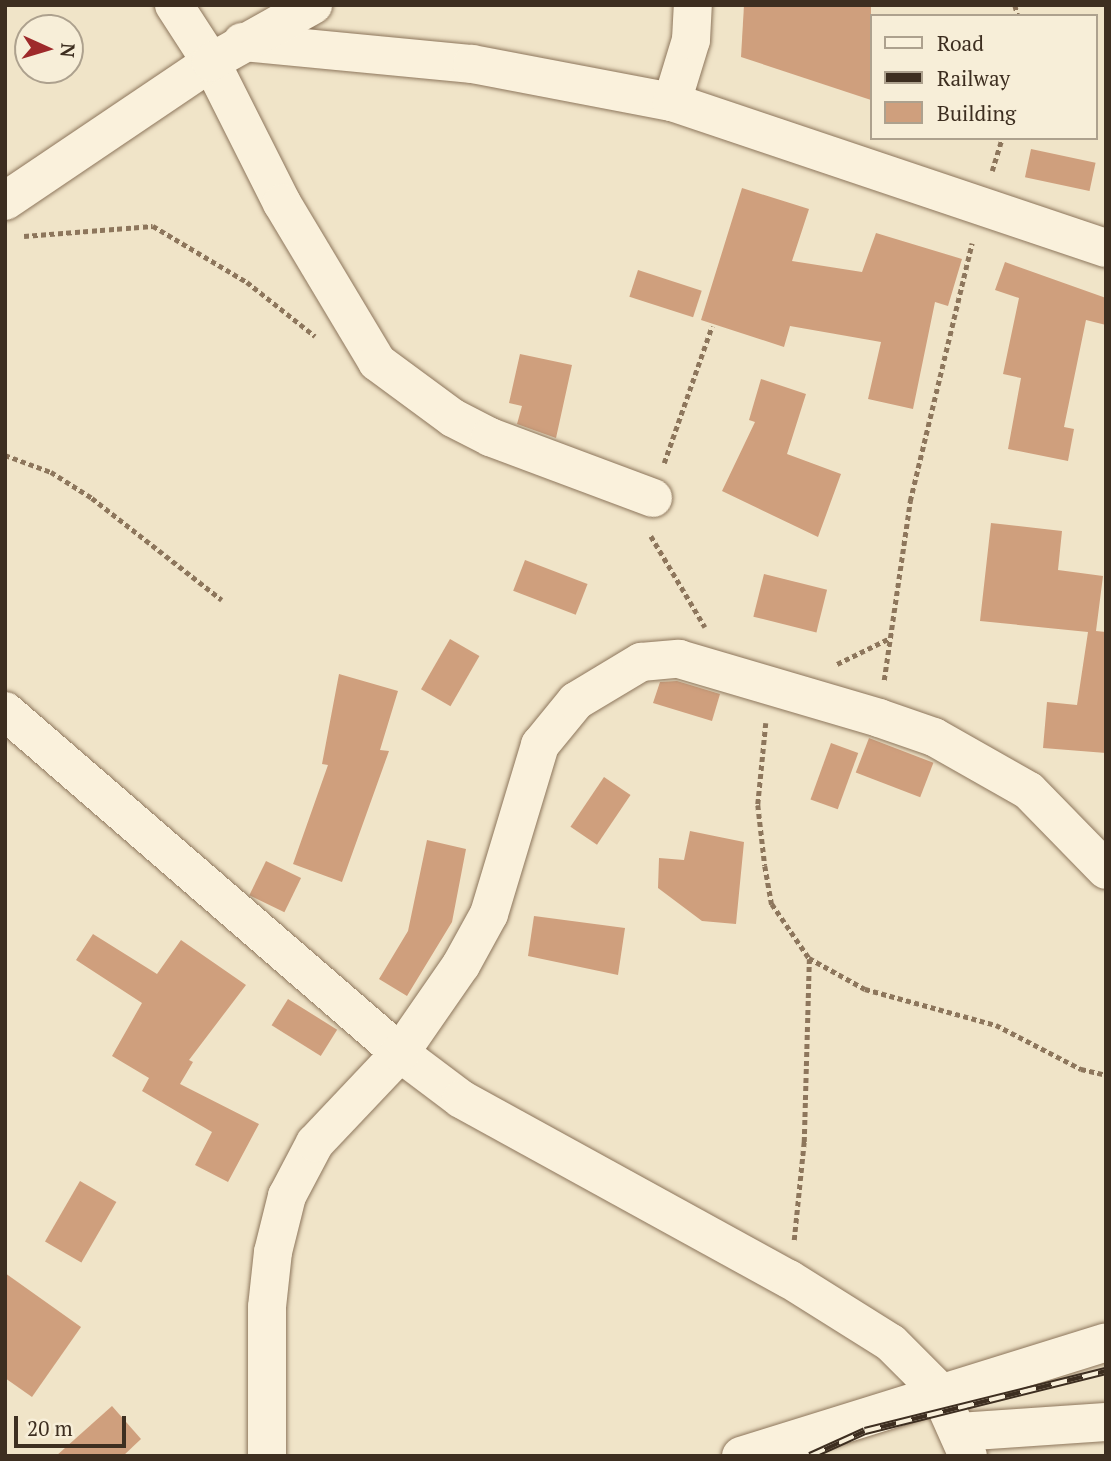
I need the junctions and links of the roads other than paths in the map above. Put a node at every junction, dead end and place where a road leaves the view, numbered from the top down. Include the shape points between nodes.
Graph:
1 (174, 5) edge
2 (313, 5) edge
3 (693, 5) edge
4 (227, 52) junction
5 (672, 103) junction
6 (11, 219) edge
7 (1106, 248) edge
8 (653, 498) dead end
9 (5, 710) edge
10 (1106, 870) edge
11 (400, 1054) junction
12 (1106, 1342) edge
13 (939, 1391) junction
14 (1106, 1422) edge
15 (1042, 1425) junction
16 (964, 1444) edge
17 (267, 1456) edge
18 (741, 1456) edge
19 (1063, 1456) edge

1 - 4 street
2 - 4 street
3 - 5 street via 691,40
4 - 5 street via 472,64
4 - 6 street
4 - 8 street via 247,141 377,362 453,418 490,437
5 - 7 street
9 - 11 street
10 - 11 street via 1029,791 934,737 679,659 641,662 576,701 540,745 489,914
11 - 13 street via 524,1138 789,1279 891,1343
11 - 17 street via 315,1143 287,1196 273,1252 267,1307
12 - 13 street
13 - 16 street
13 - 18 street
14 - 15 street
15 - 16 street
15 - 19 street

